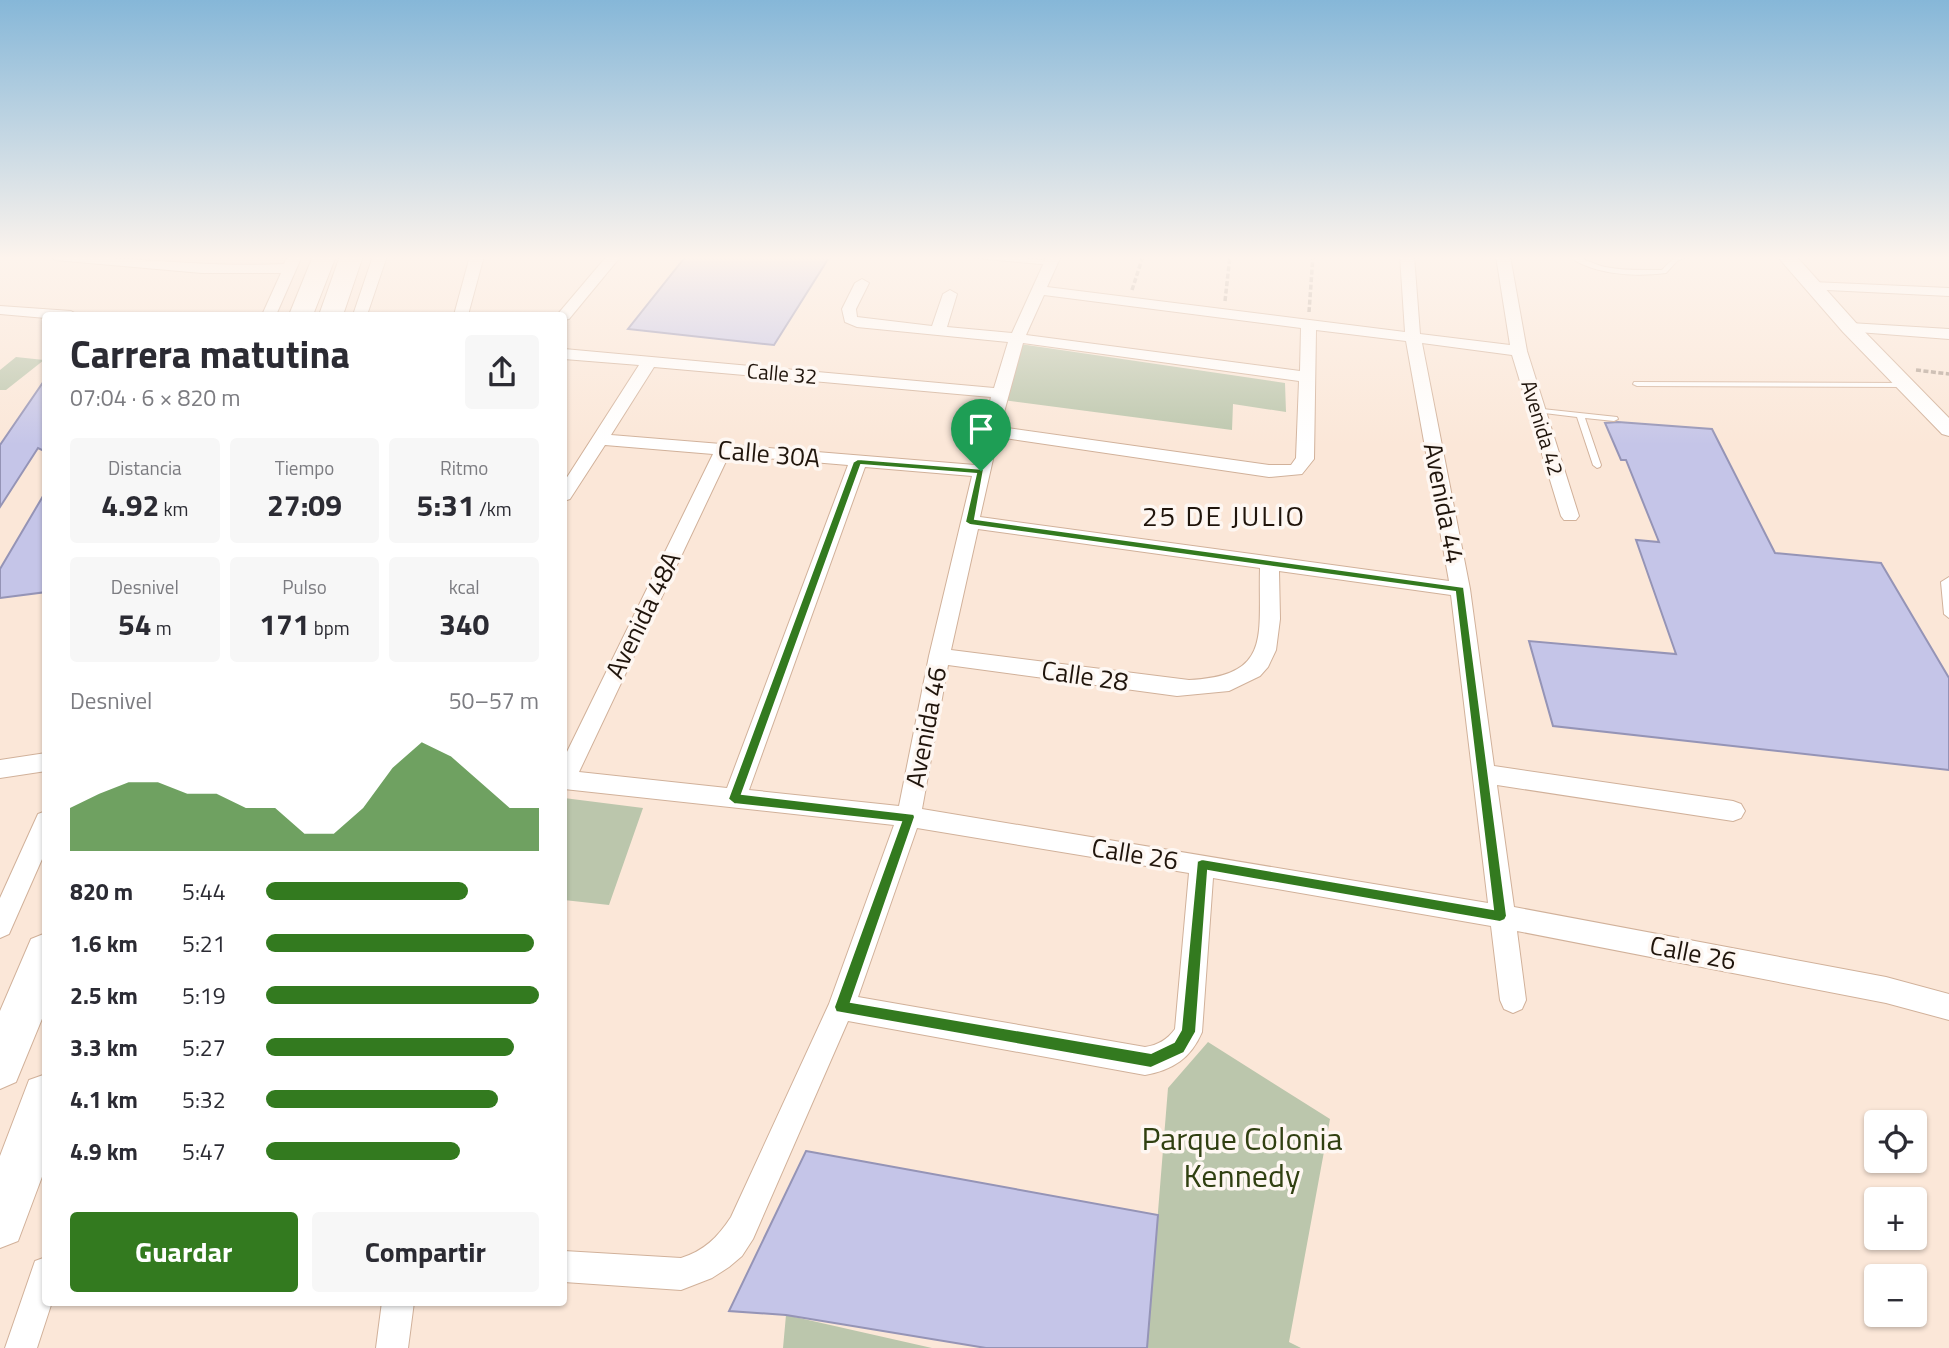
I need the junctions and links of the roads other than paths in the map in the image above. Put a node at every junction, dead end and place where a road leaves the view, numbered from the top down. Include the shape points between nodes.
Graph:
1 (850, 319) edge
2 (942, 319) edge
3 (1026, 319) edge
4 (1272, 319) edge
5 (1412, 319) edge
6 (1514, 319) edge
7 (1842, 319) edge
8 (1309, 324) junction
9 (1850, 328) junction
10 (938, 330) junction
11 (1949, 334) edge
12 (1413, 337) junction
13 (1017, 338) junction
14 (1519, 351) junction
15 (567, 354) edge
16 (649, 362) junction
17 (1307, 377) junction
18 (1636, 384) dead end
19 (1905, 385) junction
20 (1000, 393) junction
21 (1536, 410) junction
22 (1580, 415) junction
23 (1615, 419) dead end
24 (1949, 429) edge
25 (991, 431) junction
26 (599, 439) junction
27 (723, 450) junction
28 (858, 462) junction
29 (1597, 465) dead end
30 (981, 471) junction
31 (567, 490) edge
32 (1570, 516) dead end
33 (970, 522) junction
34 (1270, 564) junction
35 (1949, 580) edge
36 (1460, 589) junction
37 (1949, 614) edge
38 (939, 656) junction
39 (42, 763) edge
40 (0, 769) edge
41 (567, 774) edge
42 (1484, 774) junction
43 (567, 780) edge
44 (734, 799) junction
45 (1733, 811) dead end
46 (909, 817) junction
47 (42, 830) edge
48 (1202, 865) junction
49 (1500, 916) junction
50 (0, 926) edge
51 (42, 963) edge
52 (1513, 1000) dead end
53 (841, 1007) junction
54 (1949, 1007) edge
55 (0, 1066) edge
56 (42, 1108) edge
57 (0, 1223) edge
58 (567, 1267) edge
59 (42, 1284) edge
60 (397, 1306) edge
61 (20, 1348) edge
62 (392, 1348) edge

1 - 10 street
2 - 10 street
3 - 13 street, Avenida 46
4 - 8 street
5 - 12 street, Avenida 44
6 - 14 street, Avenida 42
7 - 9 street
8 - 12 street
8 - 17 street
9 - 11 street
9 - 19 street
10 - 13 street
12 - 14 street
12 - 36 street, Avenida 44
13 - 17 street
13 - 20 street, Avenida 46
14 - 21 street, Avenida 42
15 - 16 street, Calle 32
16 - 20 street, Calle 32
16 - 26 street
17 - 25 street via 1305,459 1296,470 1269,471
18 - 19 lane
19 - 24 street
20 - 25 street, Avenida 46
21 - 22 lane
21 - 32 street, Avenida 42
22 - 23 lane
22 - 29 lane
25 - 30 street, Avenida 46
26 - 27 street, Calle 30A
26 - 31 street
27 - 28 street, Calle 30A
27 - 41 street, Avenida 48A
28 - 30 street, Calle 30A
28 - 44 street
30 - 33 street, Avenida 46
33 - 34 street
33 - 38 street, Avenida 46
34 - 36 street
34 - 38 street, Calle 28 via 1266,650 1254,668 1230,682 1200,689 1177,688
35 - 37 lane via 1945,595
36 - 42 street, Avenida 44
38 - 46 street, Avenida 46
39 - 40 street
42 - 45 street
42 - 49 street, Avenida 44
43 - 44 street, Calle 26
44 - 46 street, Calle 26
46 - 48 street, Calle 26
46 - 53 street, Avenida 46
47 - 50 street
48 - 49 street, Calle 26
48 - 53 street via 1188,1032 1173,1052 1145,1062
49 - 52 street, Avenida 44
49 - 54 street, Calle 26 via 1886,990
51 - 55 highway
53 - 58 street, Avenida 46 via 731,1245 701,1268 681,1274
56 - 57 highway
59 - 61 street
60 - 62 street

